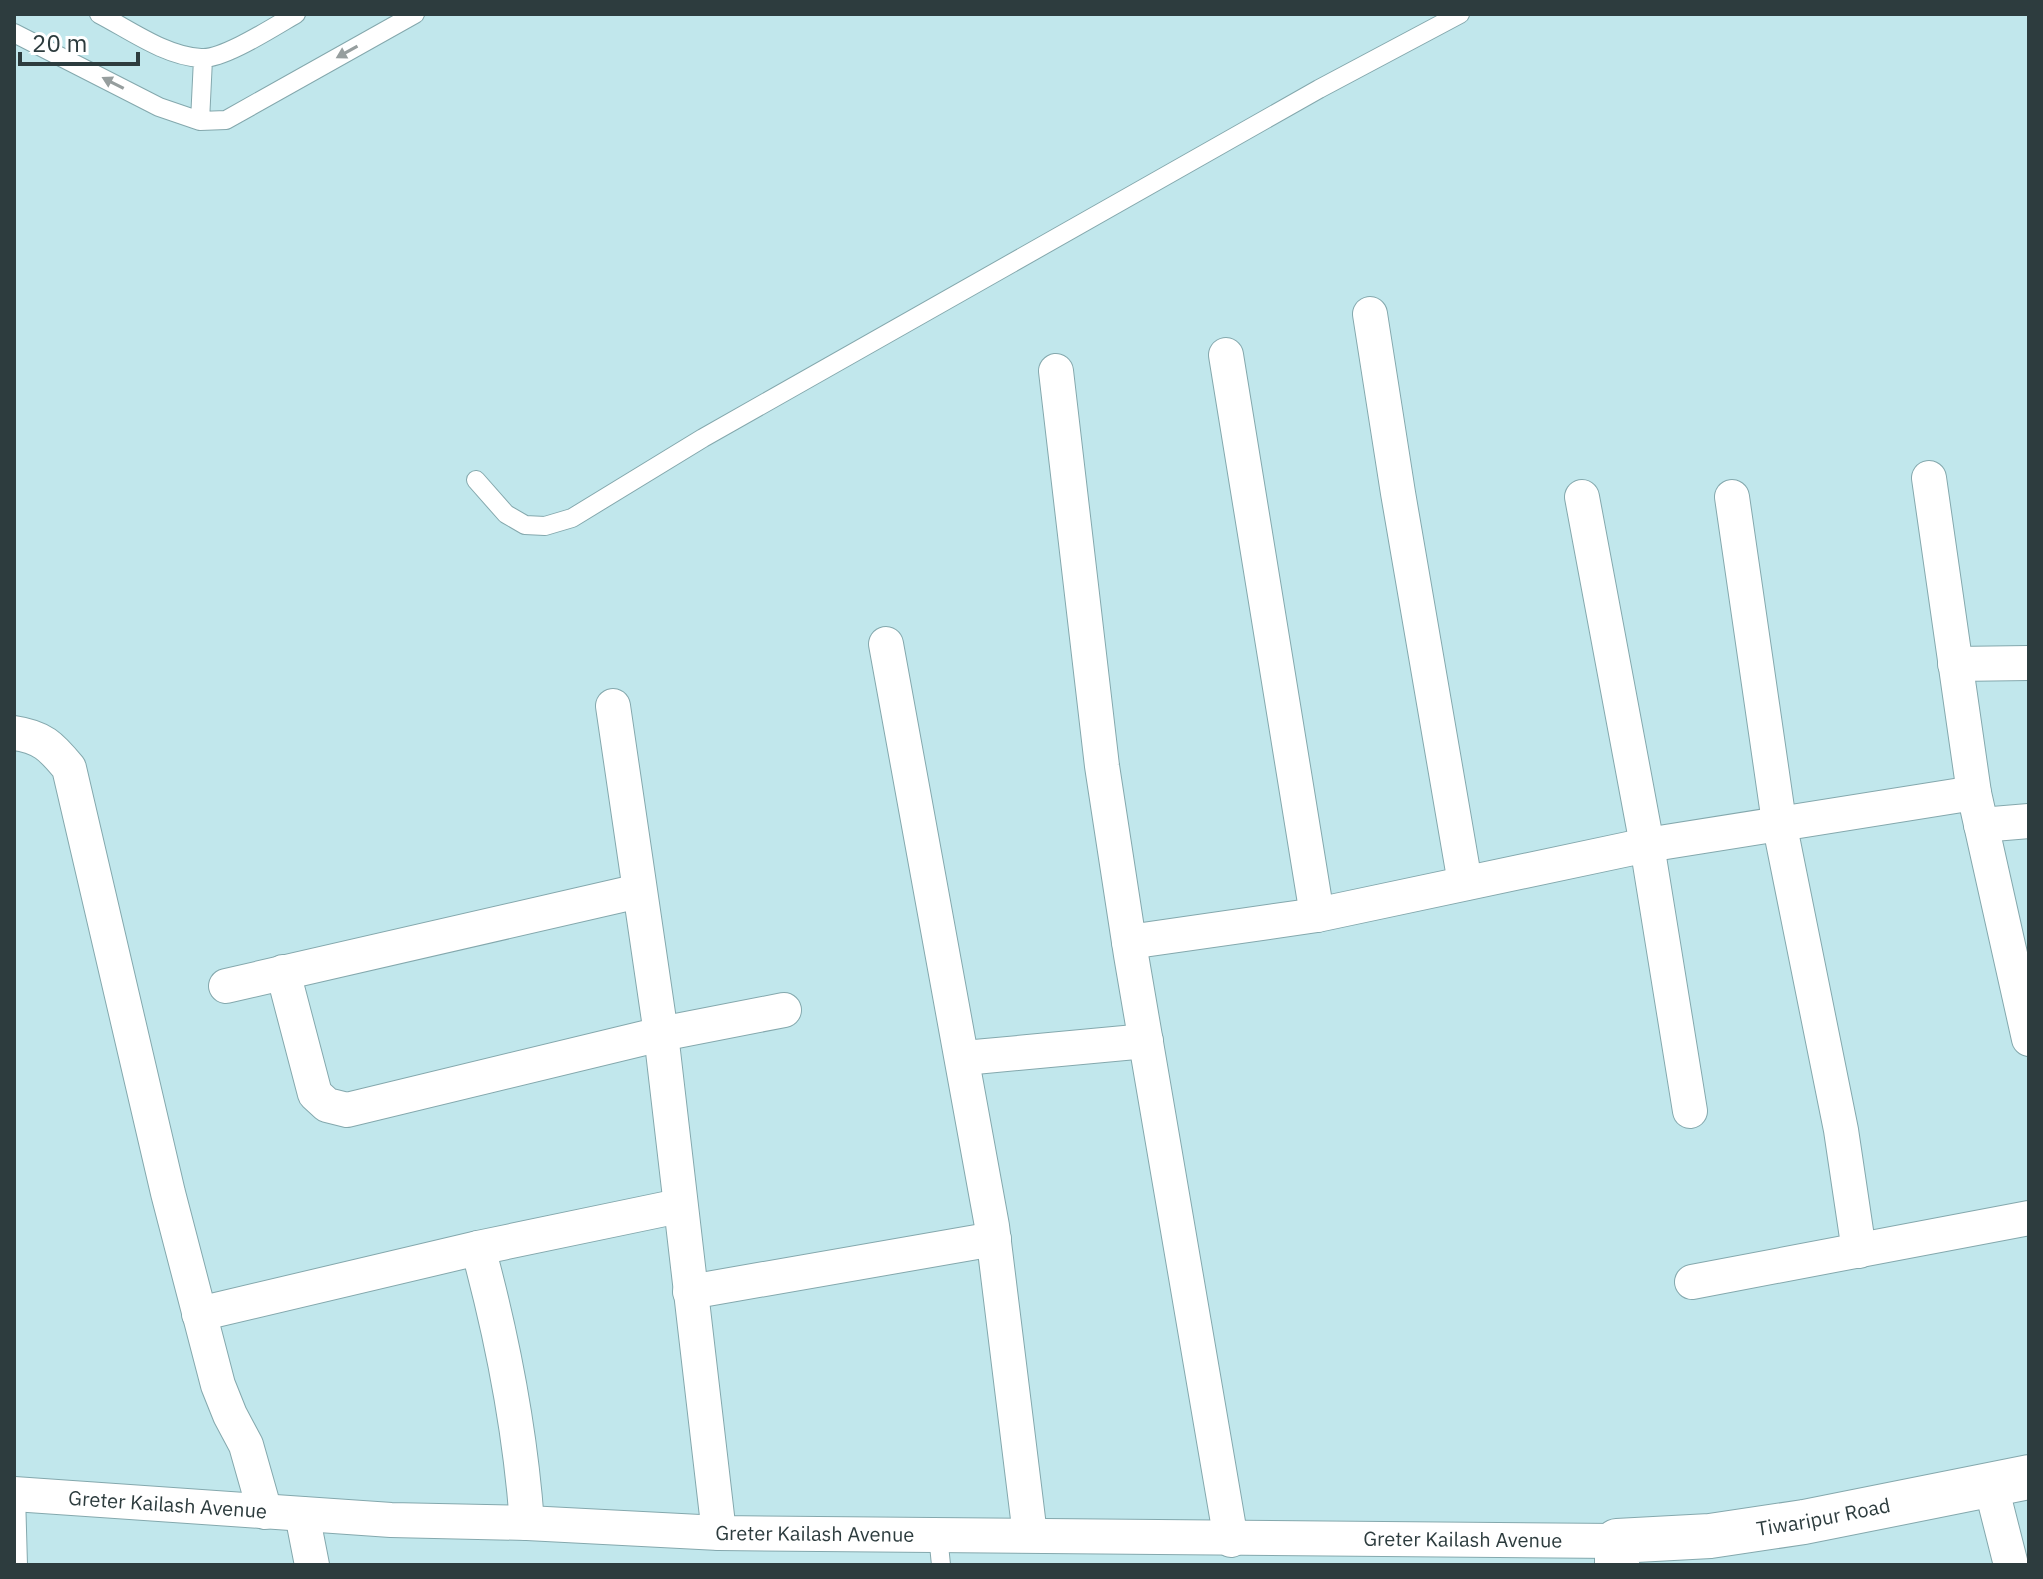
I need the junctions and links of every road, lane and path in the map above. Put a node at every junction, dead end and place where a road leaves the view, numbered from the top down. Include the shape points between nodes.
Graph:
1 (99, 14) edge
2 (296, 14) edge
3 (415, 14) edge
4 (1460, 14) edge
5 (14, 33) edge
6 (203, 59) junction
7 (200, 121) junction
8 (1370, 314) dead end
9 (1226, 355) dead end
10 (1056, 371) dead end
11 (1929, 478) dead end
12 (476, 480) dead end
13 (1582, 497) dead end
14 (1732, 497) dead end
15 (886, 644) dead end
16 (2029, 663) edge
17 (1955, 664) junction
18 (613, 706) dead end
19 (14, 733) edge
20 (1977, 809) junction
21 (2029, 821) edge
22 (1779, 822) junction
23 (1647, 845) junction
24 (1465, 883) junction
25 (639, 891) junction
26 (1317, 915) junction
27 (1129, 942) junction
28 (283, 972) junction
29 (2023, 980) edge
30 (226, 986) dead end
31 (784, 1010) dead end
32 (661, 1034) junction
33 (2029, 1039) edge
34 (1146, 1041) junction
35 (964, 1058) junction
36 (1690, 1111) dead end
37 (679, 1206) junction
38 (2029, 1218) edge
39 (994, 1239) junction
40 (478, 1248) junction
41 (1859, 1251) junction
42 (1692, 1282) dead end
43 (690, 1292) junction
44 (199, 1314) junction
45 (2010, 1481) edge
46 (15, 1494) edge
47 (265, 1512) junction
48 (302, 1514) junction
49 (527, 1523) junction
50 (719, 1533) junction
51 (1030, 1535) junction
52 (1231, 1540) junction
53 (939, 1550) edge
54 (1143, 1551) edge
55 (1617, 1553) edge
56 (18, 1565) edge
57 (312, 1565) edge
58 (2011, 1565) edge

1 - 6 lane via 162,47
2 - 6 lane
3 -> 7 lane via 226,120
4 - 12 lane via 703,438 572,518 525,525 506,514
7 -> 5 lane via 159,107
6 - 7 lane
8 - 24 street
9 - 26 street
10 - 27 street via 1102,766
11 - 17 street
13 - 23 street
14 - 22 street
15 - 35 street
16 - 17 street
17 - 20 street
18 - 25 street
19 - 44 street via 36,736 69,768
20 - 21 street
20 - 22 street
20 - 29 street
22 - 23 street
22 - 41 street via 1841,1130
23 - 24 street
23 - 36 street
24 - 26 street
25 - 28 street
25 - 32 street
26 - 27 street
27 - 34 street
28 - 30 street
28 - 32 street via 315,1094 327,1105 347,1110
29 - 33 street
31 - 32 street
32 - 37 street
34 - 35 street
34 - 52 street
35 - 39 street
37 - 40 street
37 - 43 street
38 - 41 street
39 - 43 street
39 - 51 street
40 - 44 street
40 - 49 street via 503,1347 523,1463
41 - 42 street
43 - 50 street
44 - 47 street via 218,1385 246,1445
45 - 55 street, Tiwaripur Road
45 - 58 street
46 - 47 street, Greter Kailash Avenue
46 - 56 lane
47 - 48 street, Greter Kailash Avenue
48 - 49 street, Greter Kailash Avenue
48 - 57 street
49 - 50 street, Greter Kailash Avenue
50 - 53 street, Greter Kailash Avenue
51 - 53 street, Greter Kailash Avenue
51 - 54 street, Greter Kailash Avenue
52 - 54 street, Greter Kailash Avenue
52 - 55 street, Greter Kailash Avenue

